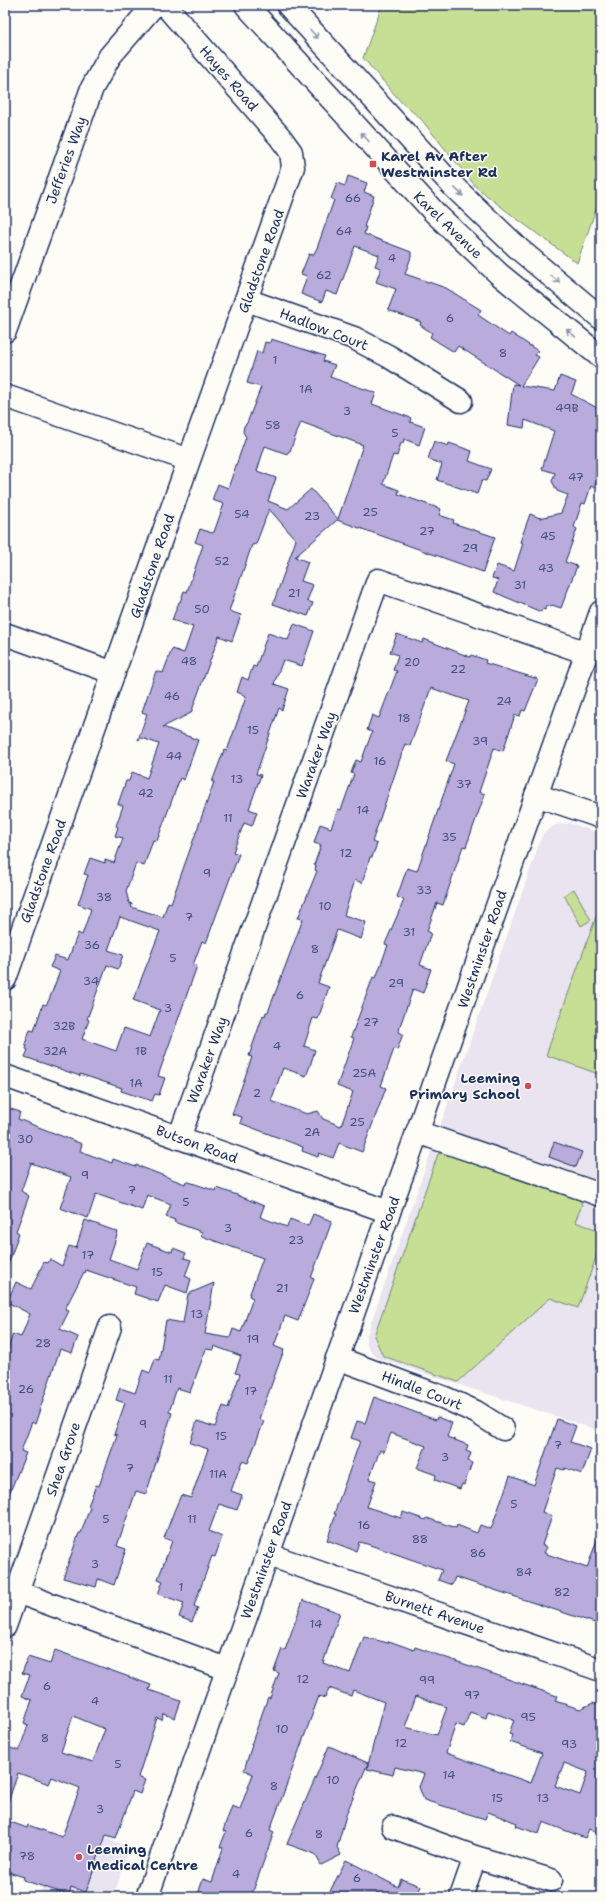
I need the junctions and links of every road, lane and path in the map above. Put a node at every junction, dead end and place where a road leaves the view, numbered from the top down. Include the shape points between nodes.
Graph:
1 (154, 5) edge
2 (165, 5) edge
3 (246, 5) edge
4 (263, 5) edge
5 (288, 5) edge
6 (282, 44) junction
7 (291, 152) joint
8 (246, 300) junction
9 (601, 318) edge
10 (5, 331) edge
11 (601, 358) edge
12 (5, 396) edge
13 (461, 401) dead end
14 (189, 460) junction
15 (601, 612) edge
16 (5, 634) edge
17 (587, 653) junction
18 (114, 673) junction
19 (536, 795) junction
20 (601, 817) edge
21 (5, 979) edge
22 (5, 1076) edge
23 (418, 1132) junction
24 (179, 1138) junction
25 (601, 1195) edge
26 (389, 1212) junction
27 (110, 1327) dead end
28 (337, 1358) junction
29 (503, 1429) dead end
30 (268, 1555) junction
31 (17, 1592) junction
32 (5, 1626) edge
33 (227, 1669) junction
34 (601, 1670) edge
35 (393, 1827) dead end
36 (475, 1858) junction
37 (551, 1880) dead end
38 (147, 1897) edge
39 (462, 1897) edge

1 - 10 street, Jefferies Way via 110,56 92,88
2 - 7 street, Hayes Road
3 - 6 street, Karel Avenue
4 - 6 street
5 -> 9 street via 454,186 520,250
11 -> 6 street, Karel Avenue via 499,274 434,212
7 - 8 street, Gladstone Road via 293,167 288,186
8 - 13 street, Hadlow Court via 354,338
8 - 14 street, Gladstone Road
12 - 14 street
14 - 18 street, Gladstone Road
15 - 17 street, Westminster Road
16 - 18 street
17 - 19 street, Westminster Road
17 - 24 street, Waraker Way via 378,580
18 - 21 street, Gladstone Road
19 - 20 street
19 - 23 street, Westminster Road
22 - 24 street, Butson Road
23 - 25 street
23 - 26 street, Westminster Road
24 - 26 street, Butson Road
26 - 28 street, Westminster Road
27 - 31 street, Shea Grove
28 - 29 street, Hindle Court via 445,1398 476,1412
28 - 30 street, Westminster Road
30 - 33 street, Westminster Road
30 - 34 street, Burnett Avenue
31 - 32 street, Shea Grove
31 - 33 street
33 - 38 street, Westminster Road
35 - 36 street
36 - 37 street
36 - 39 street

